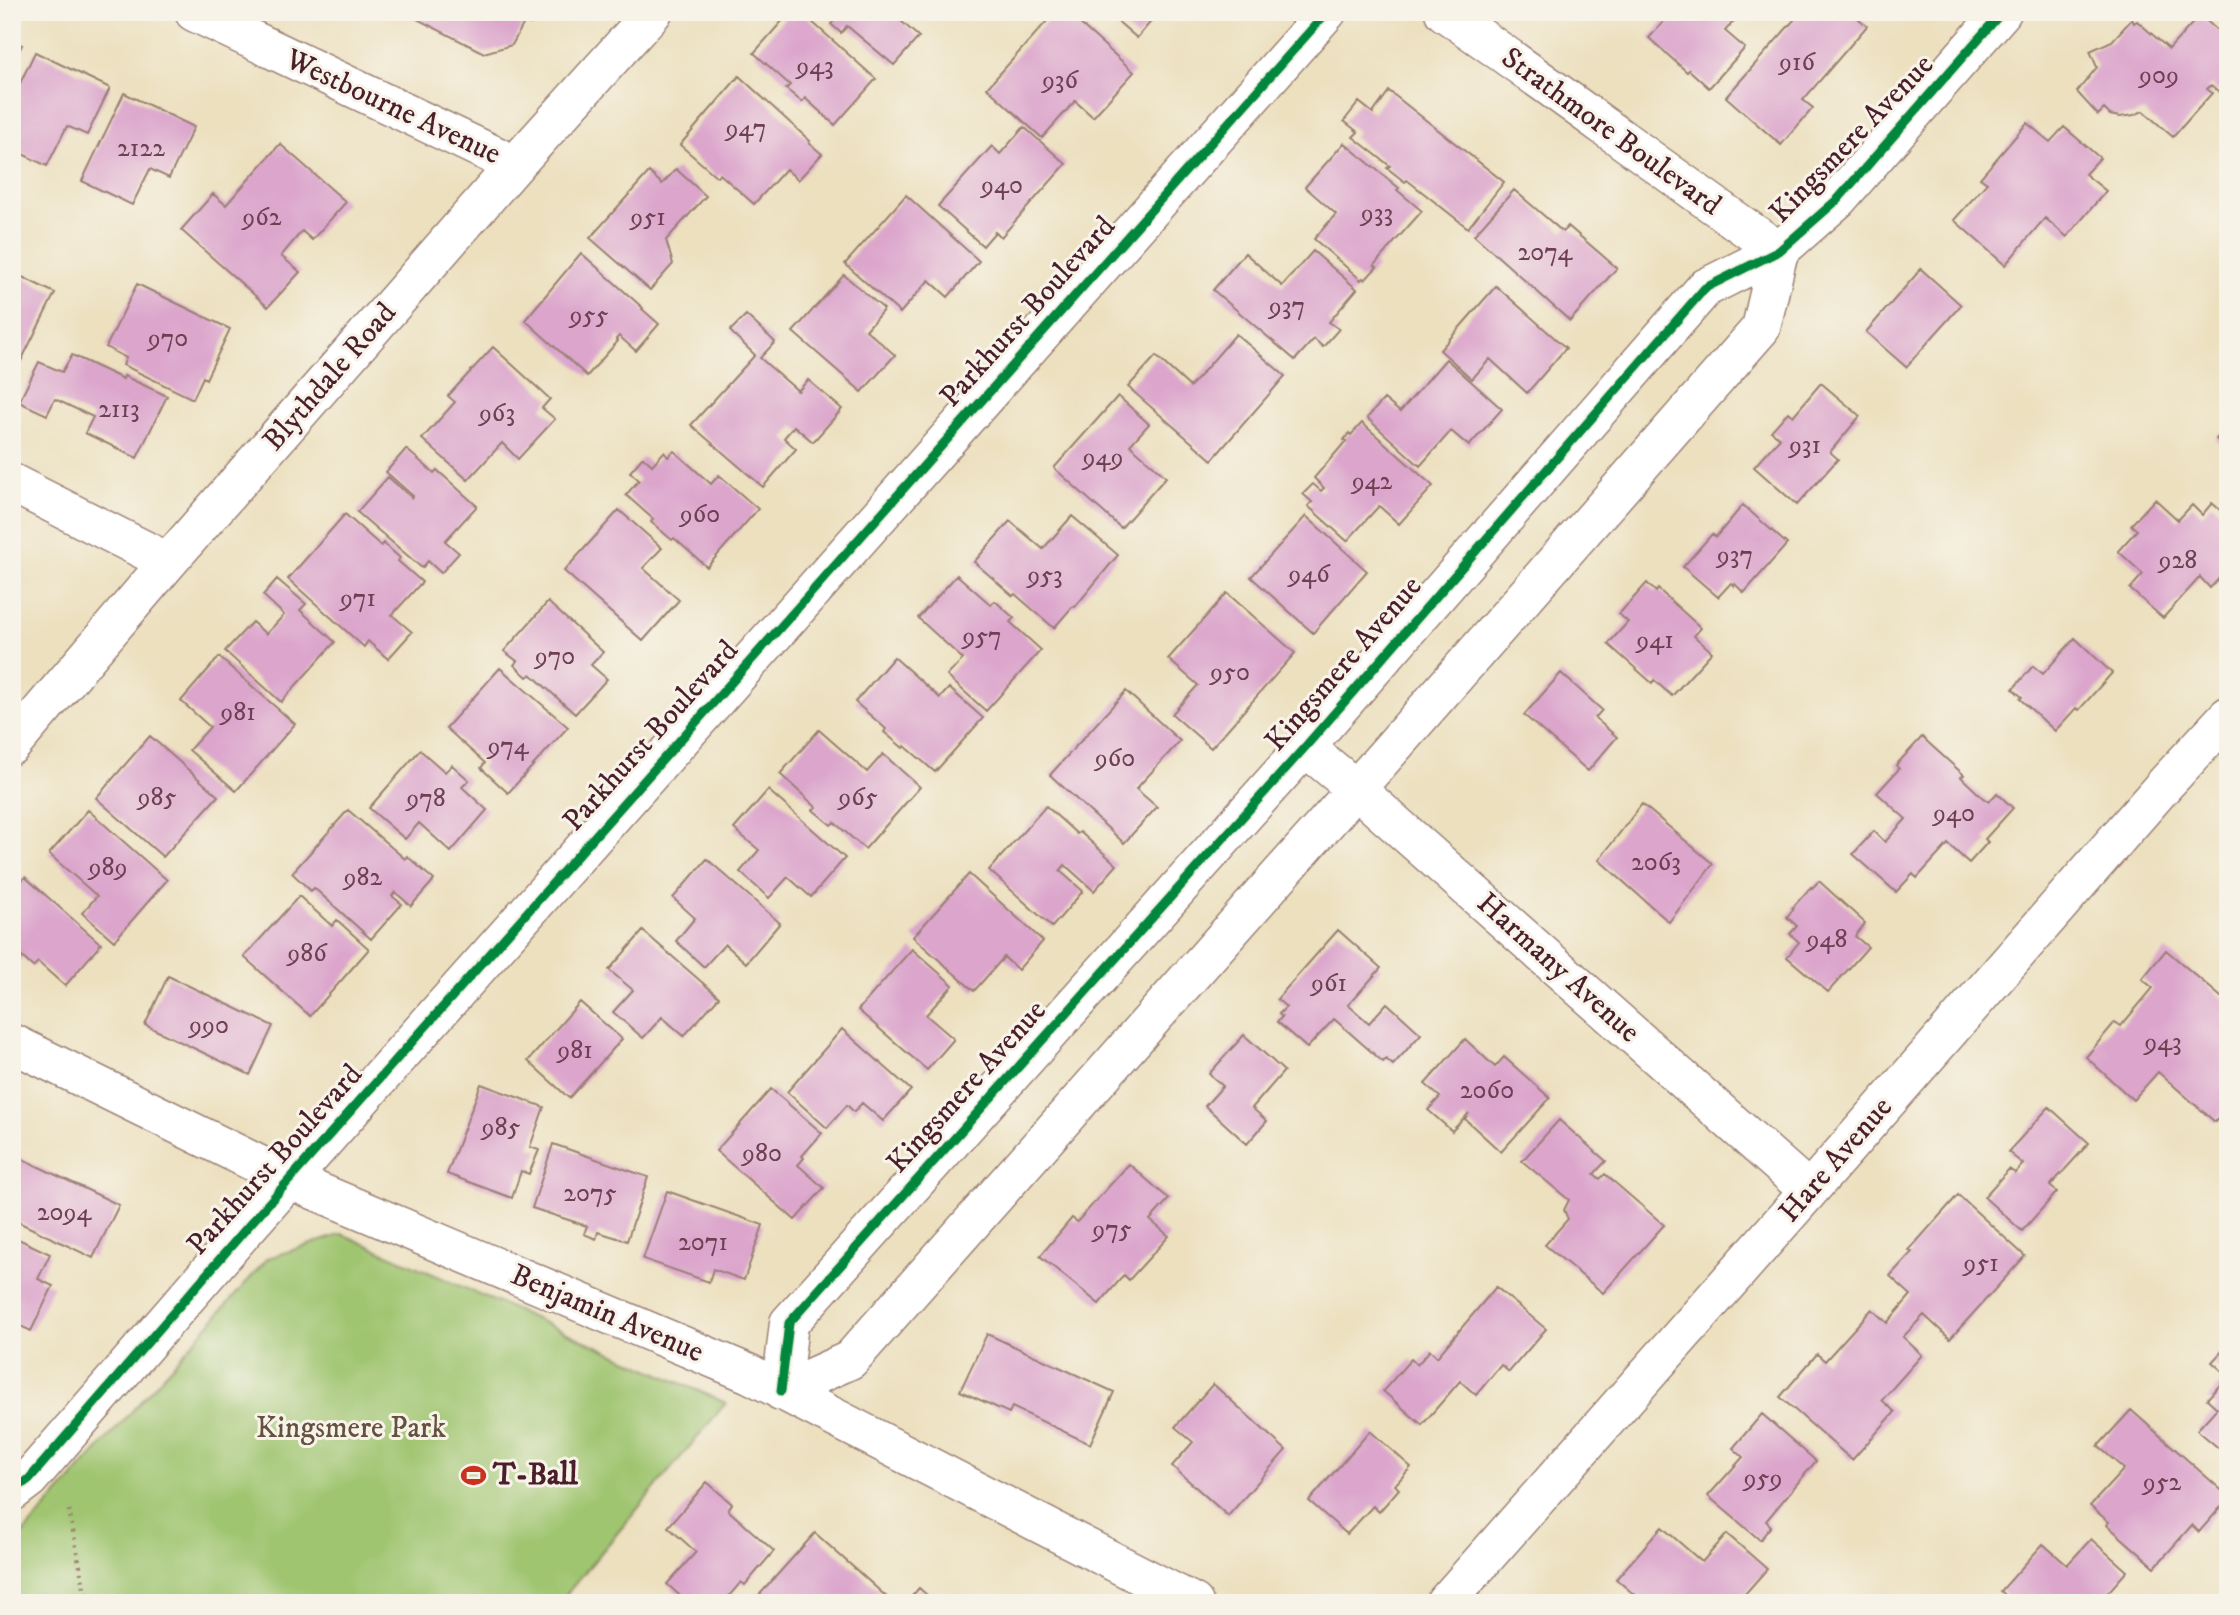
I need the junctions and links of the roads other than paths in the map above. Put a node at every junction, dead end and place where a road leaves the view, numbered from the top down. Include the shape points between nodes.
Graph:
1 (194, 12) edge
2 (653, 12) edge
3 (1327, 12) edge
4 (1444, 12) edge
5 (2002, 12) edge
6 (515, 165) junction
7 (1779, 251) junction
8 (12, 483) edge
9 (168, 562) junction
10 (2228, 716) edge
11 (12, 745) edge
12 (1305, 747) junction
13 (1356, 789) junction
14 (12, 1043) edge
15 (290, 1180) junction
16 (1809, 1191) junction
17 (781, 1391) junction
18 (12, 1492) edge
19 (1194, 1603) edge
20 (1445, 1603) edge

1 - 6 street, Westbourne Avenue
2 - 6 street, Blythdale Road
3 - 15 street, Parkhurst Boulevard
4 - 7 street, Strathmore Boulevard
5 - 7 street, Kingsmere Avenue via 1856,180
6 - 9 street, Blythdale Road
7 - 12 street, Kingsmere Avenue via 1705,288
7 - 13 street, Kingsmere Avenue via 1761,328
8 - 9 street
9 - 11 street, Blythdale Road
10 - 16 street, Hare Avenue
12 - 13 street, Harmany Avenue
12 - 17 street, Kingsmere Avenue via 789,1323
13 - 16 street, Harmany Avenue
13 - 17 street, Kingsmere Avenue via 850,1360
14 - 15 street, Benjamin Avenue
15 - 17 street, Benjamin Avenue
15 - 18 street, Parkhurst Boulevard via 29,1479
16 - 20 street, Hare Avenue
17 - 19 street, Benjamin Avenue

